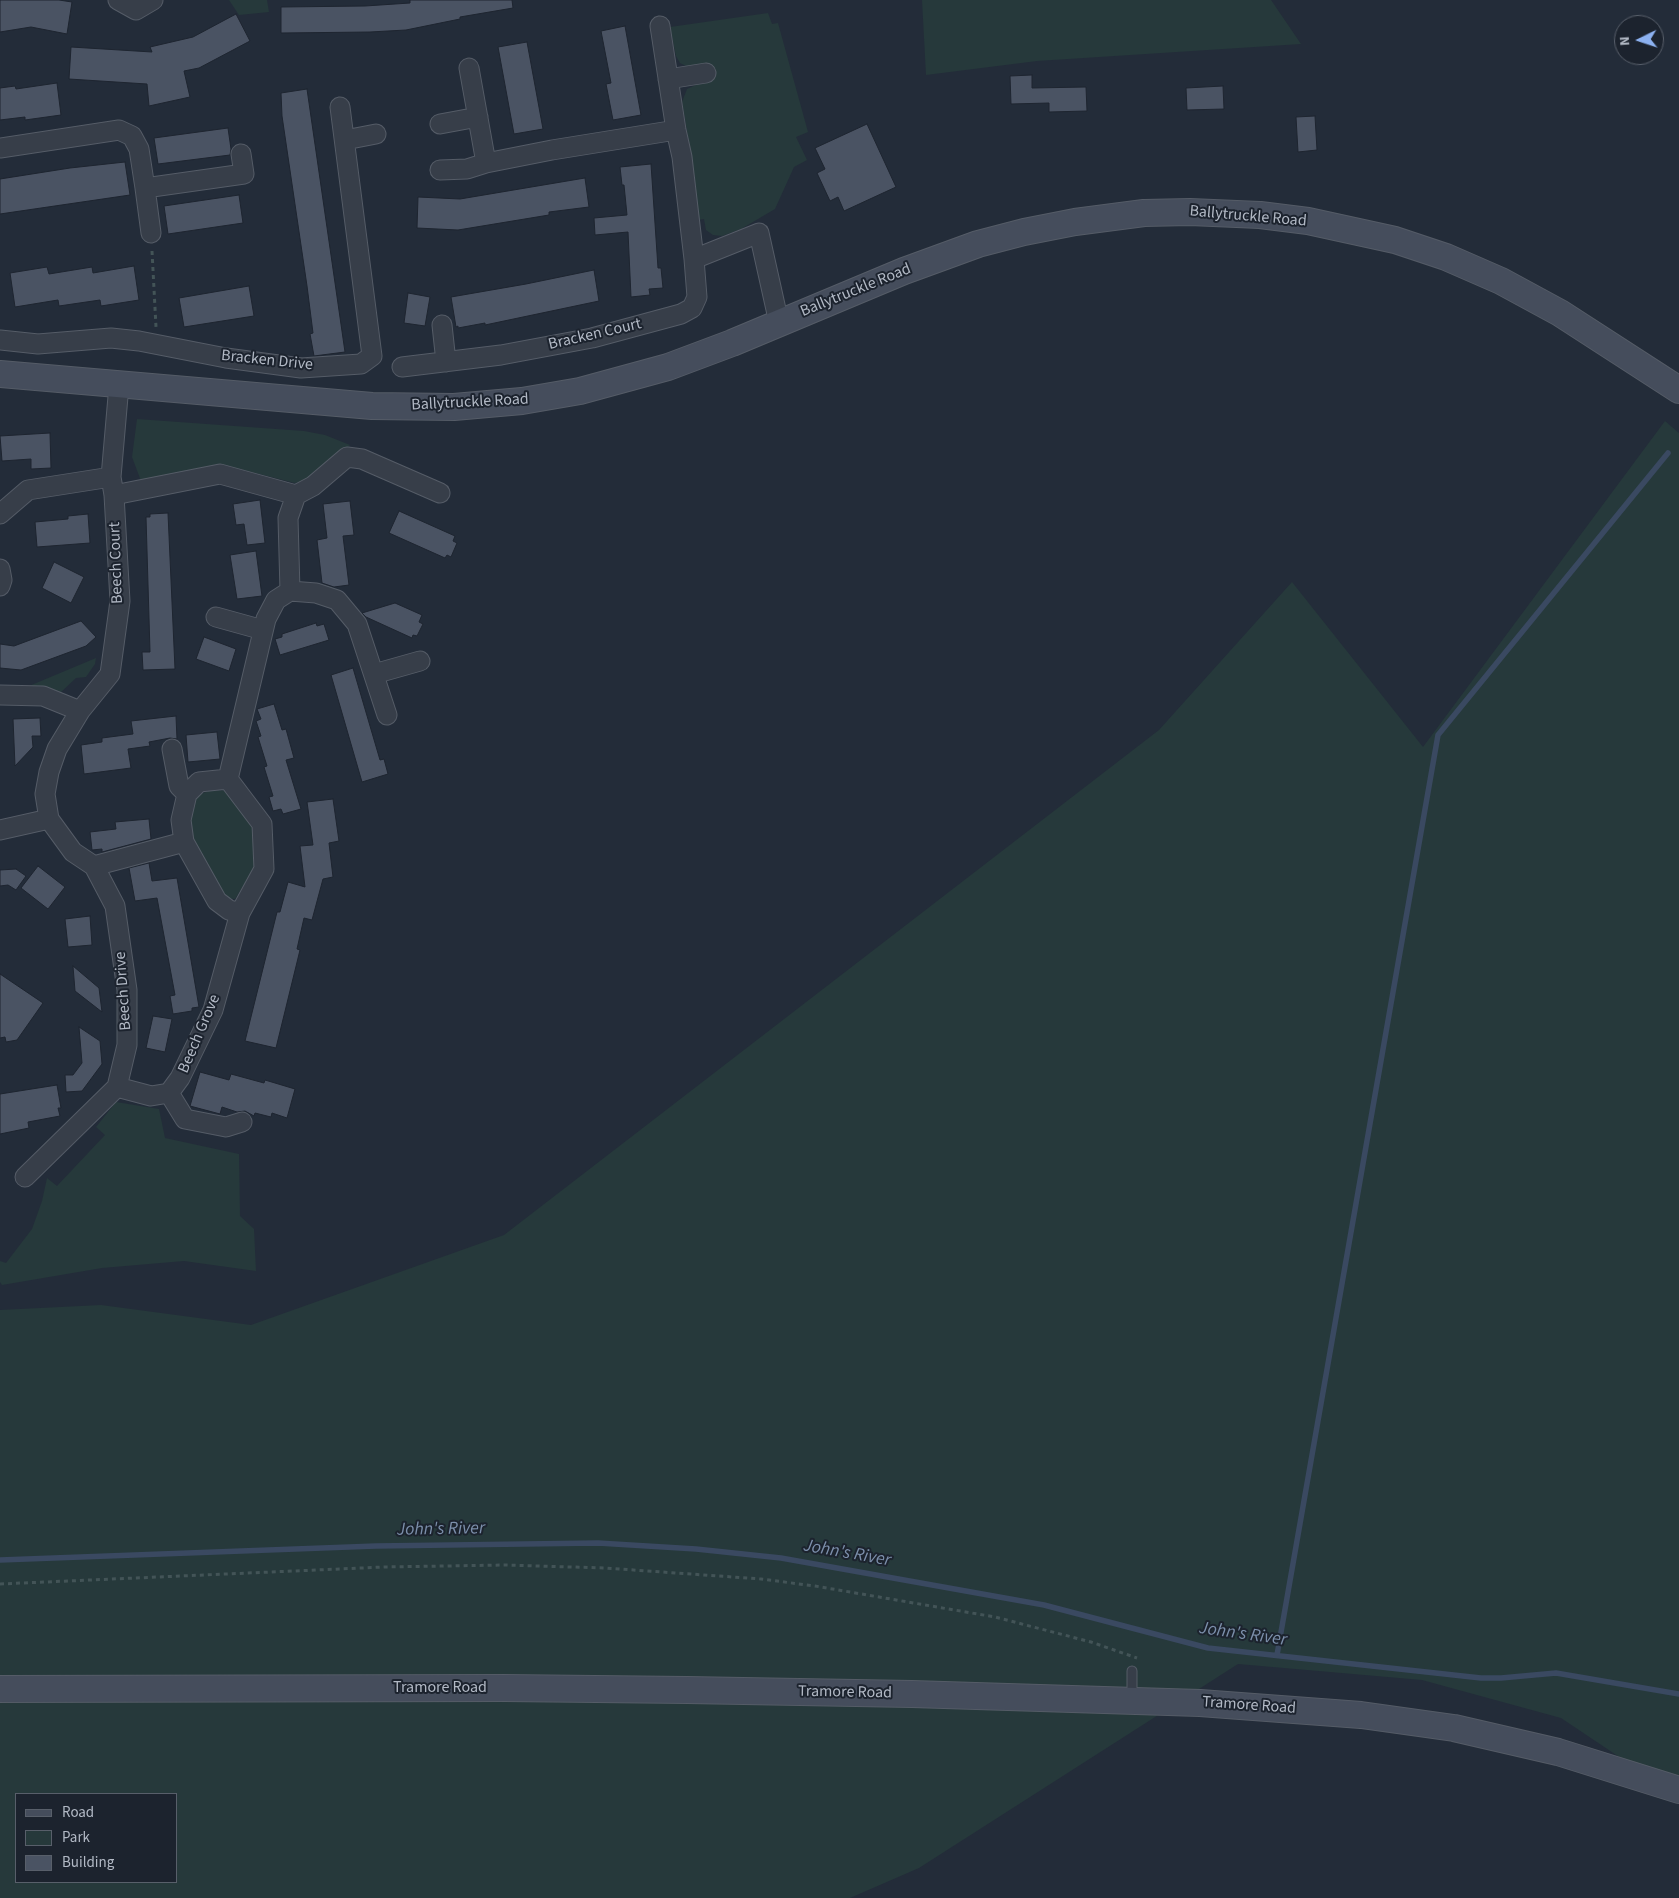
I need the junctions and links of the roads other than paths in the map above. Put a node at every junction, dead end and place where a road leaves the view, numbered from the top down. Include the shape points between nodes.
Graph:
1 (118, 0) edge
2 (153, 0) edge
3 (660, 26) dead end
4 (469, 68) dead end
5 (706, 73) dead end
6 (668, 79) junction
7 (340, 107) dead end
8 (478, 117) junction
9 (440, 124) dead end
10 (676, 130) junction
11 (376, 134) dead end
12 (344, 140) junction
13 (0, 148) edge
14 (241, 154) dead end
15 (486, 162) junction
16 (440, 170) dead end
17 (145, 188) junction
18 (151, 233) road end
19 (694, 259) junction
20 (779, 323) junction
21 (442, 325) dead end
22 (0, 340) edge
23 (446, 362) junction
24 (402, 367) dead end
25 (0, 374) edge
26 (120, 385) junction
27 (1679, 390) edge
28 (111, 476) junction
29 (440, 492) dead end
30 (114, 495) junction
31 (296, 495) junction
32 (0, 514) edge
33 (0, 569) edge
34 (0, 586) edge
35 (290, 591) junction
36 (216, 617) dead end
37 (263, 630) junction
38 (420, 661) dead end
39 (374, 674) junction
40 (0, 695) edge
41 (80, 711) junction
42 (387, 715) dead end
43 (172, 749) dead end
44 (228, 779) junction
45 (188, 794) junction
46 (49, 819) junction
47 (0, 830) edge
48 (184, 842) junction
49 (94, 866) junction
50 (240, 913) junction
51 (116, 1087) junction
52 (169, 1093) junction
53 (242, 1122) dead end
54 (25, 1177) dead end
55 (1132, 1671) dead end
56 (0, 1689) edge
57 (1132, 1700) junction
58 (1679, 1790) edge

1 - 2 street via 136,10
3 - 6 street, Bracken Court
4 - 8 street
5 - 6 street
6 - 10 street, Bracken Court
7 - 12 street, Bracken Drive
8 - 9 street
8 - 15 street
10 - 15 street
10 - 19 street, Bracken Court
11 - 12 street
12 - 22 street, Bracken Drive via 372,356 361,364 301,368 103,338 38,344
13 - 17 street via 119,130 132,136 139,149
14 - 17 street via 244,174
15 - 16 street via 467,168
17 - 18 street
19 - 20 street via 759,233
19 - 23 street, Bracken Court via 697,297 692,308 681,314 592,338
20 - 26 street, Ballytruckle Road via 707,353 639,376 580,391 500,404 390,406
20 - 27 street, Ballytruckle Road via 934,260 1024,232 1144,213 1260,215 1364,232 1471,267 1560,312
21 - 23 street
23 - 24 street, Bracken Court
25 - 26 street, Ballytruckle Road
26 - 28 street, Beech Court
28 - 30 street, Beech Court
28 - 32 street via 28,490
29 - 31 street via 362,459 347,457 313,486
30 - 31 street via 220,474
30 - 41 street, Beech Court via 120,601 110,674
31 - 35 street via 288,518
33 - 34 street
35 - 37 street via 276,600
35 - 39 street via 316,593 337,600 357,624
36 - 37 street
37 - 44 street
38 - 39 street
39 - 42 street
40 - 41 street via 43,696
41 - 46 street, Beech Drive via 57,750 49,772 45,794
43 - 45 street via 179,786
44 - 45 street via 199,782
44 - 50 street, Beech Grove via 262,824 264,869
45 - 48 street via 181,820
46 - 47 street
46 - 49 street, Beech Drive via 73,852
48 - 49 street
48 - 50 street via 218,901 229,910
49 - 51 street, Beech Drive via 115,906 127,990 127,1045
50 - 52 street, Beech Grove via 213,1010 180,1078
51 - 52 street via 151,1096
51 - 54 street
52 - 53 street via 186,1120 226,1127
55 - 57 lane
56 - 57 street, Tramore Road via 504,1688
57 - 58 street, Tramore Road via 1318,1711 1454,1728 1558,1752

